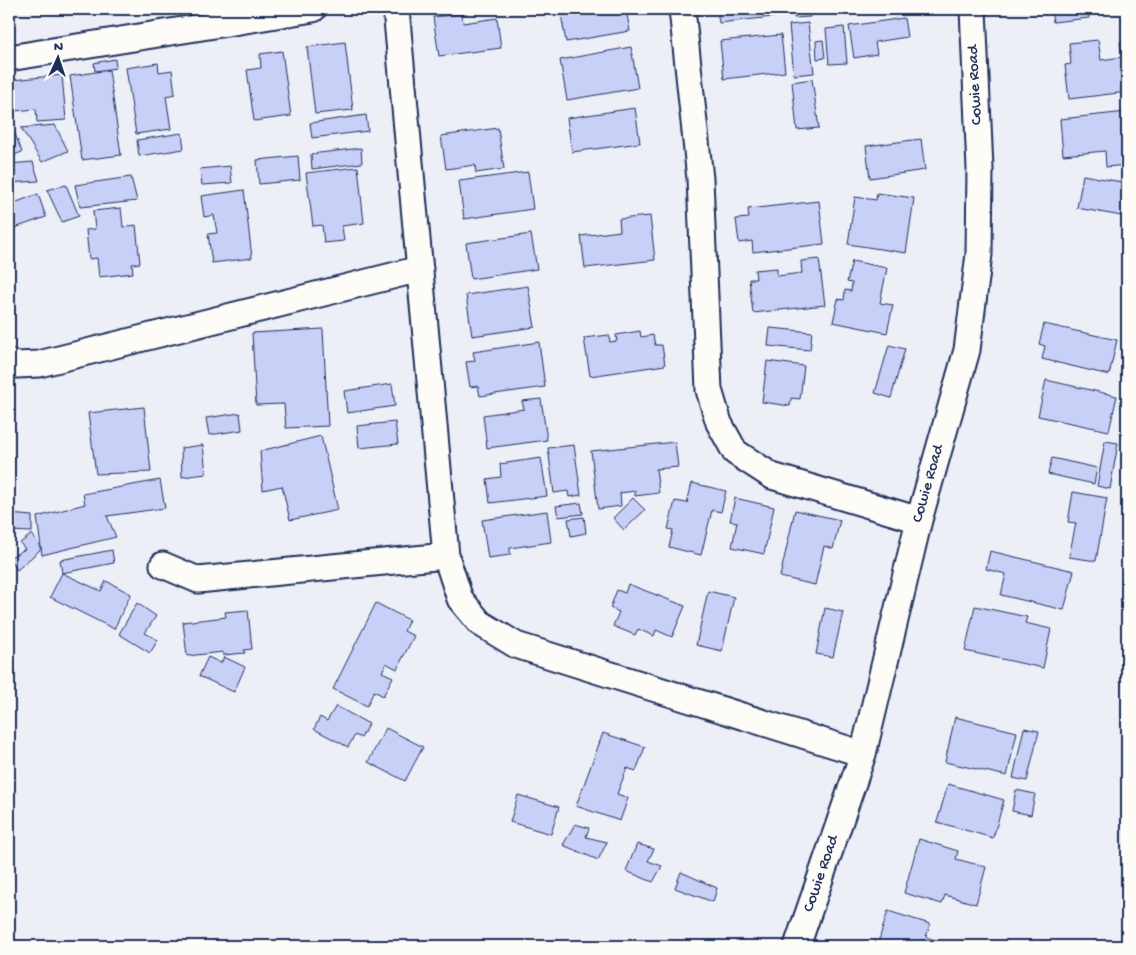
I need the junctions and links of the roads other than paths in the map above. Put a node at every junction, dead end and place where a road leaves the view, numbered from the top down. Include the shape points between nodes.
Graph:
1 (313, 9) edge
2 (396, 9) edge
3 (682, 9) edge
4 (973, 9) edge
5 (9, 58) edge
6 (420, 269) junction
7 (9, 362) edge
8 (919, 520) junction
9 (446, 556) junction
10 (163, 565) dead end
11 (863, 754) junction
12 (797, 946) edge

1 - 5 street
2 - 6 street
3 - 8 street via 700,179 709,390 719,423 735,452 772,476
4 - 8 street, Cowie Road via 980,169 979,254 967,350
6 - 7 street via 38,364
6 - 9 street
8 - 11 street, Cowie Road
9 - 10 street via 198,580
9 - 11 street via 460,599 480,623 516,646
11 - 12 street, Cowie Road

